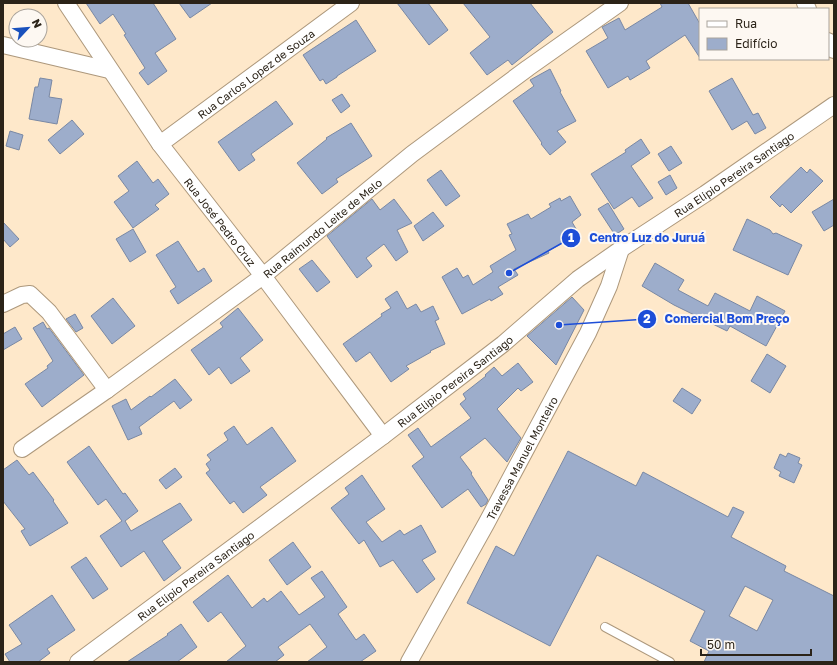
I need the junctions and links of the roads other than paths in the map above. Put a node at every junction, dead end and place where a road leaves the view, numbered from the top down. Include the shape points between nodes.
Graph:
1 (66, 3) edge
2 (351, 3) edge
3 (620, 3) edge
4 (3, 45) edge
5 (109, 70) junction
6 (834, 105) edge
7 (160, 144) junction
8 (621, 249) junction
9 (262, 276) junction
10 (3, 304) edge
11 (106, 390) junction
12 (383, 436) junction
13 (22, 449) dead end
14 (605, 627) dead end
15 (78, 662) edge
16 (409, 662) edge
17 (670, 662) edge

1 - 5 street, Rua José Pedro Cruz
2 - 7 street, Rua Carlos Lopez de Souza
3 - 9 street, Rua Raimundo Leite de Melo via 412,154
4 - 5 street
5 - 7 street, Rua José Pedro Cruz
6 - 8 street, Rua Elipio Pereira Santiago
7 - 9 street, Rua José Pedro Cruz
8 - 12 street, Rua Elipio Pereira Santiago via 578,279 503,344
8 - 16 street, Travessa Manuel Monteiro via 609,286 588,333
9 - 11 street, Rua Raimundo Leite de Melo
9 - 12 street, Rua José Pedro Cruz
10 - 11 street via 30,294 49,312
11 - 13 street, Rua Raimundo Leite de Melo
12 - 15 street, Rua Elipio Pereira Santiago
14 - 17 lane

